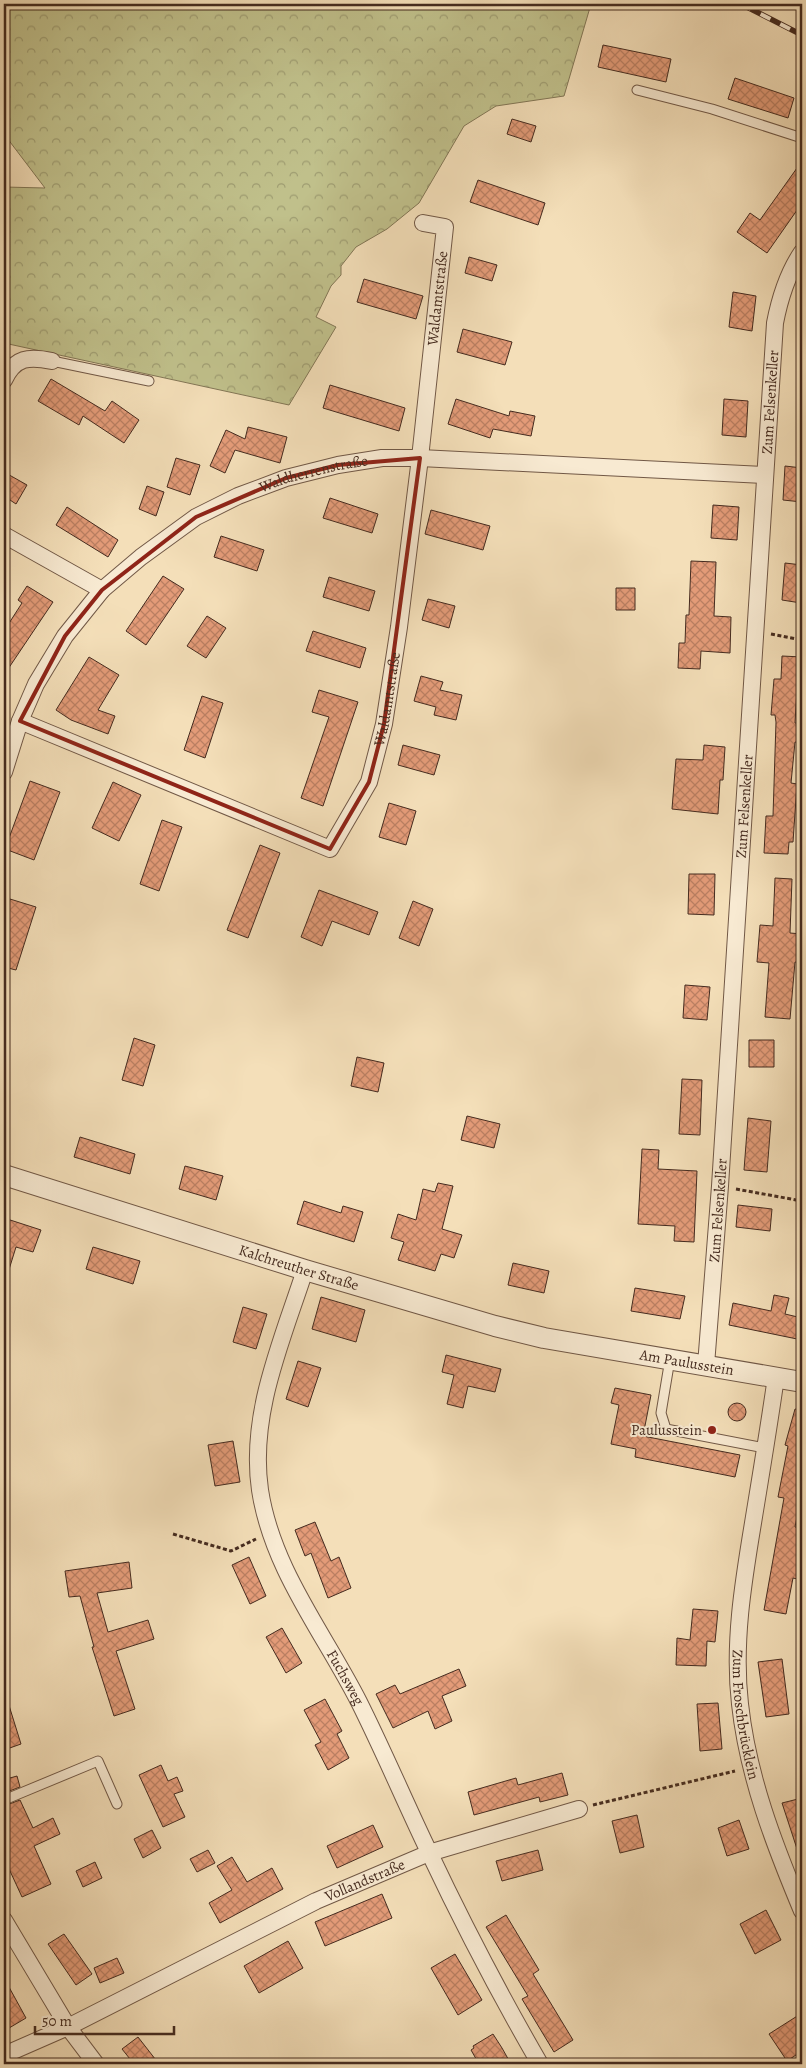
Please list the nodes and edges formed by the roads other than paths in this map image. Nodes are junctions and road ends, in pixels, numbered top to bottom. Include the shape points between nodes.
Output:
1 (637, 90) dead end
2 (802, 138) edge
3 (423, 223) dead end
4 (802, 252) edge
5 (52, 361) joint
6 (4, 380) edge
7 (149, 381) dead end
8 (420, 458) junction
9 (764, 475) junction
10 (4, 535) edge
11 (102, 590) junction
12 (20, 721) junction
13 (4, 772) edge
14 (4, 1175) edge
15 (305, 1270) junction
16 (598, 1347) joint
17 (670, 1359) junction
18 (706, 1365) junction
19 (776, 1377) junction
20 (802, 1382) edge
21 (765, 1448) junction
22 (4, 1800) edge
23 (117, 1804) dead end
24 (579, 1809) road end
25 (429, 1853) junction
26 (802, 1911) edge
27 (4, 1920) edge
28 (68, 2027) junction
29 (4, 2055) edge
30 (96, 2064) edge
31 (540, 2064) edge

1 - 2 lane via 712,109
3 - 8 street, Waldamtstraße via 444,227
4 - 9 street, Zum Felsenkeller via 786,281 775,323
5 - 6 street via 38,358 20,360
5 - 7 lane
8 - 9 street, Waldherrenstraße
8 - 11 street, Waldherrenstraße via 382,458 338,465 286,478 238,496 196,517
8 - 12 street, Waldamtstraße via 384,724 369,782 330,849
9 - 18 street, Zum Felsenkeller
10 - 11 street
11 - 12 street, Waldherrenstraße via 65,636 36,684
12 - 13 street, Waldherrenstraße
14 - 15 street, Kalchreuther Straße
15 - 16 street, Kalchreuther Straße via 495,1326
15 - 25 street, Fuchsweg via 267,1388 260,1423 260,1490 278,1554 358,1700
16 - 17 street, Am Paulusstein
17 - 18 street, Am Paulusstein
17 - 21 lane via 661,1413 666,1428
18 - 19 street, Am Paulusstein
19 - 20 street, Am Paulusstein
19 - 21 street
21 - 26 street, Zum Froschbrücklein via 741,1597 738,1639 740,1703 750,1767 779,1856
22 - 23 lane via 98,1761
24 - 25 street, Vollandstraße
25 - 28 street, Vollandstraße via 316,1901
25 - 31 street, Fuchsweg via 502,1998
27 - 28 street
28 - 29 street, Vollandstraße
28 - 30 street

